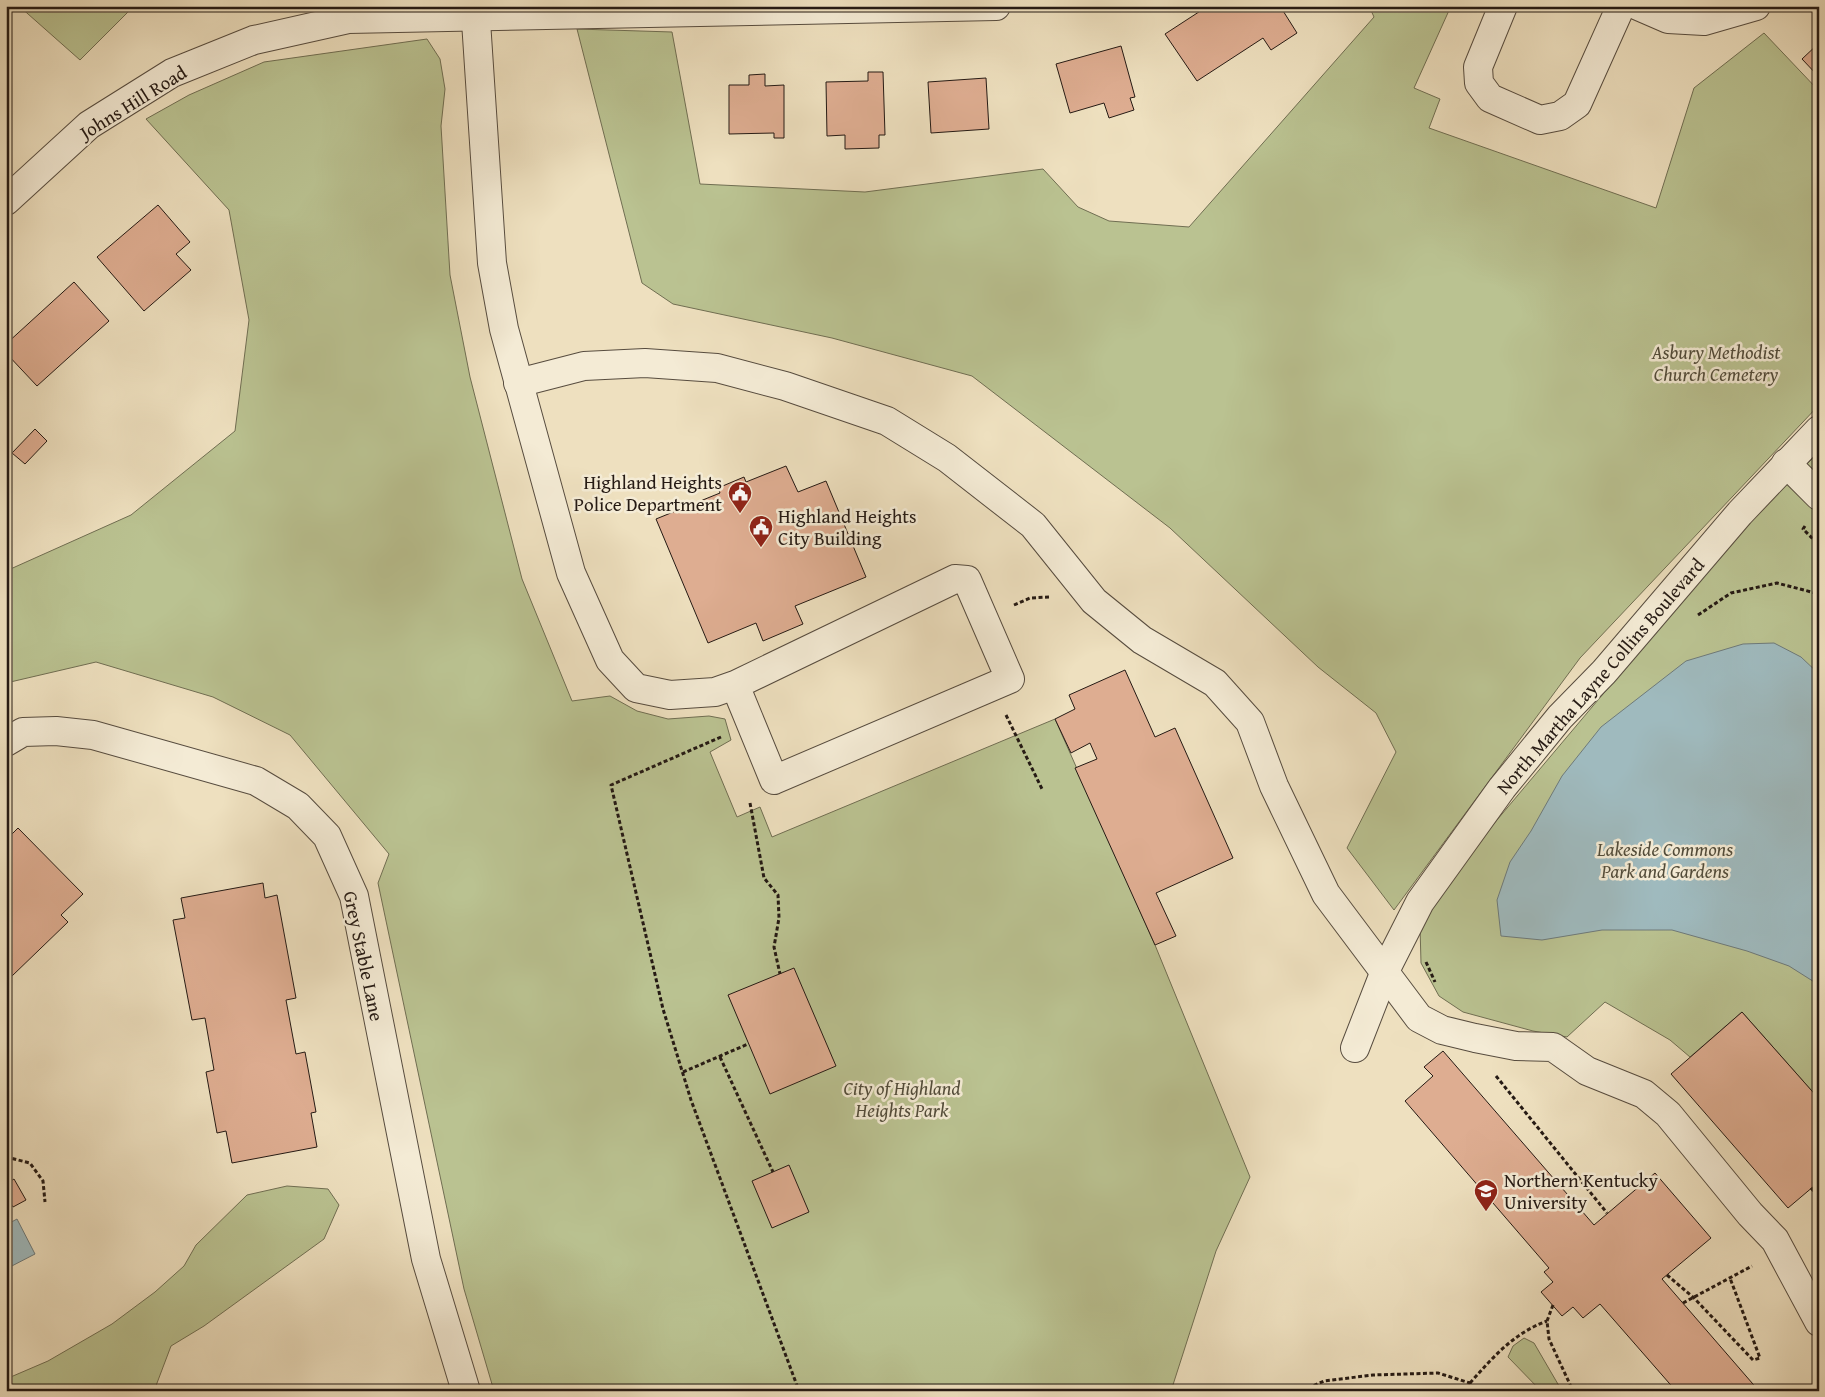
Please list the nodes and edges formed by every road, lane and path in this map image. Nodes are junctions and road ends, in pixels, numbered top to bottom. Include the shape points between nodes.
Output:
1 (996, 6) edge
2 (1504, 6) edge
3 (1621, 6) edge
4 (1638, 6) edge
5 (1754, 7) edge
6 (475, 11) edge
7 (16, 176) edge
8 (6, 201) edge
9 (518, 382) junction
10 (1819, 430) edge
11 (1786, 463) junction
12 (1819, 496) edge
13 (1819, 594) edge
14 (1090, 596) junction
15 (983, 618) junction
16 (1692, 619) dead end
17 (734, 685) junction
18 (992, 686) junction
19 (750, 720) junction
20 (6, 742) edge
21 (774, 780) junction
22 (1043, 791) dead end
23 (1425, 960) dead end
24 (1385, 971) junction
25 (780, 974) dead end
26 (1438, 988) dead end
27 (1475, 1038) junction
28 (748, 1044) dead end
29 (1355, 1048) dead end
30 (720, 1057) junction
31 (683, 1072) junction
32 (6, 1157) edge
33 (773, 1172) dead end
34 (1811, 1188) dead end
35 (1819, 1197) edge
36 (45, 1202) dead end
37 (1607, 1214) dead end
38 (1781, 1250) junction
39 (1667, 1275) dead end
40 (1730, 1278) junction
41 (1694, 1298) junction
42 (1683, 1303) dead end
43 (1553, 1305) dead end
44 (1547, 1321) junction
45 (1819, 1322) edge
46 (1470, 1383) junction
47 (466, 1391) edge
48 (799, 1391) edge
49 (1302, 1391) edge
50 (1469, 1391) edge
51 (1573, 1391) edge

1 - 6 street, Johns Hill Road
2 - 3 street via 1478,67 1479,83 1490,98 1540,120 1560,116 1577,104
4 - 5 street via 1668,19 1704,21
6 - 7 street, Johns Hill Road via 348,19 254,40 172,73
6 - 9 street via 492,262
7 - 8 street, Johns Hill Road
9 - 14 street via 584,366 645,363 717,368 785,386 887,421 947,458 1033,525
9 - 17 street via 571,573 610,660 636,688 670,695 715,692
10 - 11 street, North Martha Layne Collins Boulevard
11 - 12 street
11 - 24 street, North Martha Layne Collins Boulevard via 1604,672 1560,717 1502,788 1420,902
13 - 16 path via 1777,583 1731,593
14 - 15 path via 1030,598
14 - 24 street via 1142,640 1215,683 1250,722 1274,786 1326,894
15 - 17 street via 967,580 955,579
15 - 18 street via 1010,679
17 - 19 street
18 - 21 street
18 - 22 path
19 - 21 street
19 - 31 path via 706,745 611,785 663,1009
20 - 47 street, Grey Stable Lane via 23,732 93,735 256,781 298,806 327,836 354,896 426,1259
21 - 25 path via 749,804 764,878 778,895 779,918 774,947
23 - 26 path
24 - 27 street via 1419,1018 1442,1030
24 - 29 street, North Martha Layne Collins Boulevard
27 - 37 path via 1491,1070
27 - 38 street via 1516,1046 1553,1047 1587,1071 1644,1094 1668,1114
28 - 30 path
30 - 31 path
30 - 33 path
31 - 48 path
32 - 36 path via 30,1163 43,1181
34 - 35 path
38 - 40 path
38 - 45 street
39 - 41 path
40 - 41 path
40 - 41 path via 1760,1358 1753,1360
41 - 42 path
43 - 44 path
44 - 46 path via 1527,1328 1503,1346
44 - 51 path via 1549,1339
46 - 49 path via 1438,1373 1373,1375 1324,1380
46 - 50 path

